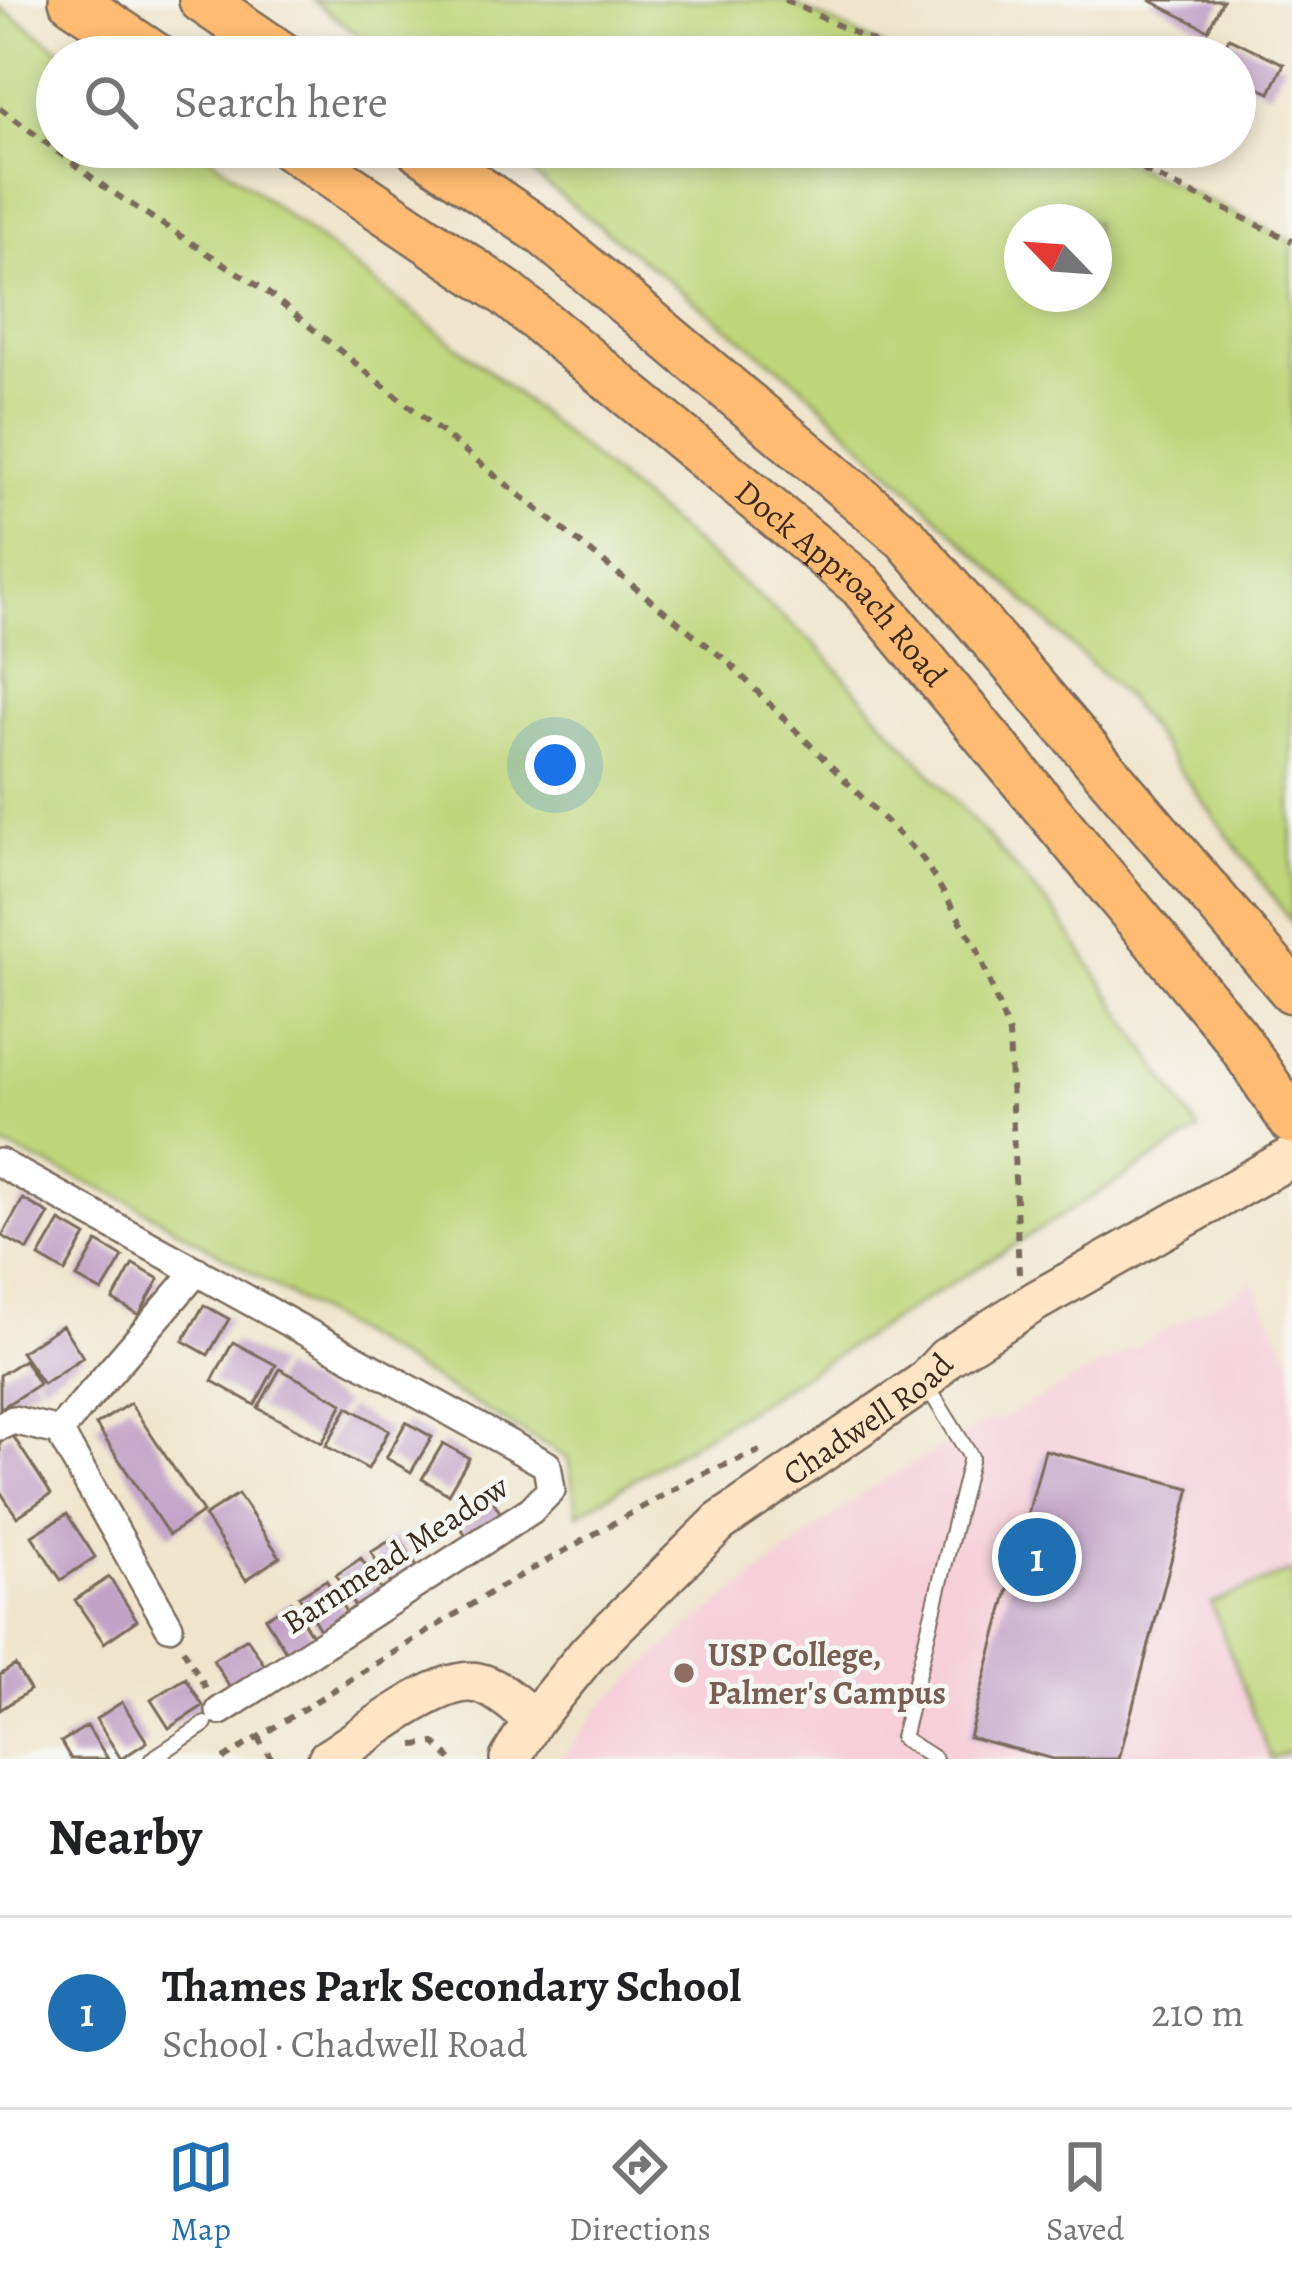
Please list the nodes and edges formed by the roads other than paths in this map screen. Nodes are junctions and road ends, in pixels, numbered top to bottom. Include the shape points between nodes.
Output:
1 (72, 0) edge
2 (202, 0) edge
3 (126, 36) edge
4 (254, 36) edge
5 (321, 168) edge
6 (448, 168) edge
7 (1292, 990) edge
8 (1292, 1121) edge
9 (1292, 1157) edge
10 (0, 1163) edge
11 (196, 1271) junction
12 (924, 1382) junction
13 (0, 1426) edge
14 (59, 1431) junction
15 (169, 1626) dead end
16 (213, 1717) joint
17 (534, 1719) junction
18 (152, 1759) edge
19 (328, 1759) edge
20 (510, 1759) edge
21 (935, 1759) edge

1 - 3 highway
2 - 4 highway
5 - 8 highway, Dock Approach Road via 506,293 861,585 1234,1036
6 - 7 highway, Dock Approach Road via 545,234 906,538
9 - 12 main road, Chadwell Road via 994,1327
10 - 11 street, Barnmead Meadow
11 - 14 street
11 - 16 street, Barnmead Meadow via 547,1465 550,1490
12 - 17 main road, Chadwell Road via 720,1522 633,1605
12 - 21 lane via 971,1457 902,1738
13 - 14 street via 13,1420
14 - 15 street
16 - 18 lane
17 - 19 main road via 494,1690 463,1682
17 - 20 main road, Chadwell Road

